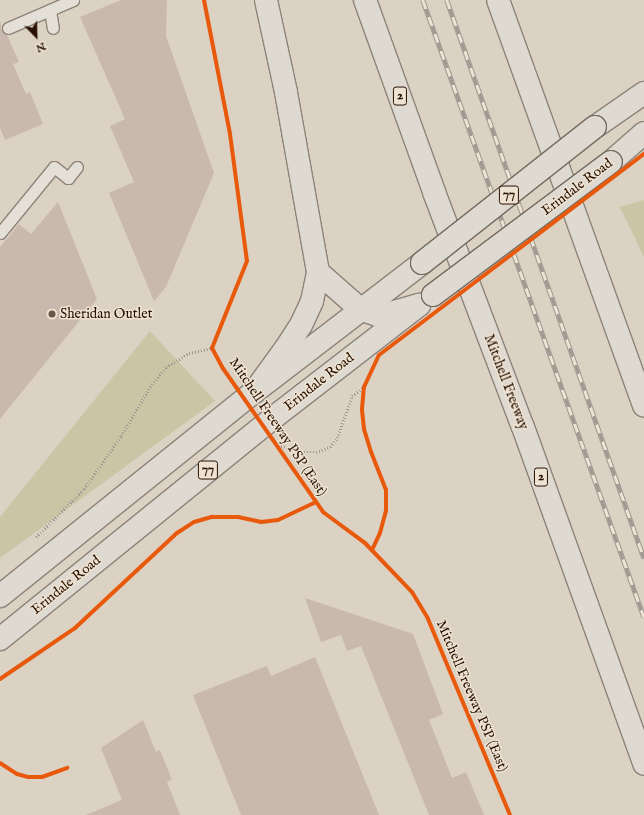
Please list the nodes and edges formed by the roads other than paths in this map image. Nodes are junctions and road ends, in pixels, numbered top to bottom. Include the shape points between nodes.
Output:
1 (73, 0) edge
2 (266, 0) edge
3 (365, 0) edge
4 (498, 0) edge
5 (50, 10) junction
6 (8, 28) dead end
7 (53, 28) dead end
8 (644, 93) edge
9 (644, 133) edge
10 (78, 167) dead end
11 (0, 233) edge
12 (318, 272) junction
13 (426, 300) junction
14 (360, 310) junction
15 (254, 392) junction
16 (644, 405) edge
17 (0, 596) edge
18 (0, 639) edge
19 (644, 764) edge

1 - 5 lane
2 - 12 main road via 286,92
3 - 19 main road, Mitchell Freeway / 2
4 - 16 main road
5 - 6 lane
5 - 7 lane
8 - 14 main road, 77, bridge via 595,127
9 - 13 main road, Erindale Road / 77, bridge via 611,162
10 - 11 lane via 68,178 54,166
12 - 14 main road
12 - 15 main road via 312,301 301,325
13 - 14 main road via 394,312 377,315
13 - 18 main road, Erindale Road / 77 via 273,418
14 - 15 main road, 77
15 - 17 main road, 77

